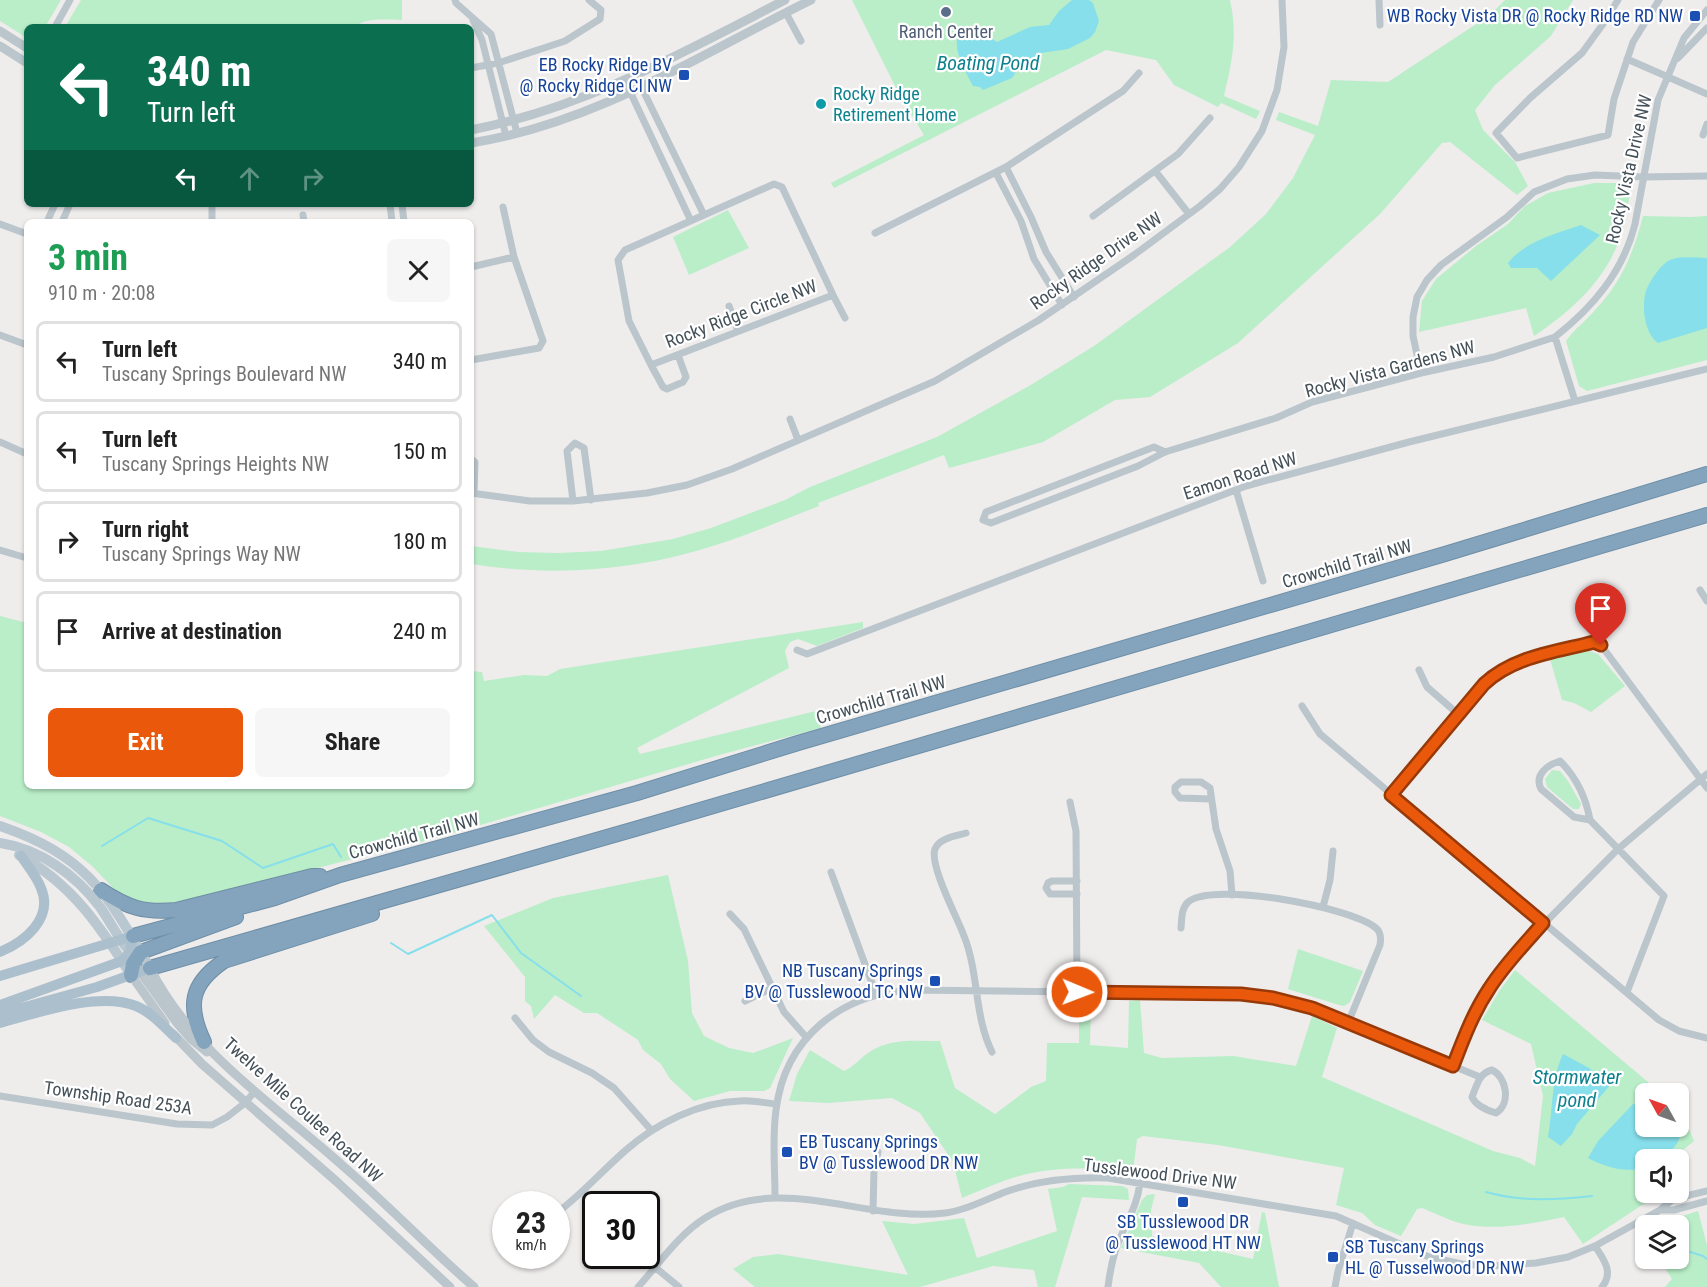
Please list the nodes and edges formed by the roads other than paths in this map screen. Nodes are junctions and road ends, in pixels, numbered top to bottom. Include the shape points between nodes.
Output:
1 (70, 0) edge
2 (455, 0) edge
3 (589, 0) edge
4 (785, 0) edge
5 (811, 0) edge
6 (1282, 0) edge
7 (1379, 0) edge
8 (1618, 0) edge
9 (1659, 0) edge
10 (774, 2) edge
11 (1707, 10) edge
12 (785, 13) junction
13 (472, 17) junction
14 (57, 24) edge
15 (1380, 25) dead end
16 (1707, 28) edge
17 (0, 31) edge
18 (801, 41) dead end
19 (0, 46) edge
20 (24, 46) edge
21 (1627, 59) junction
22 (1676, 60) junction
23 (24, 61) edge
24 (498, 63) junction
25 (489, 65) junction
26 (474, 68) edge
27 (1139, 73) dead end
28 (636, 76) junction
29 (1666, 78) junction
30 (625, 81) junction
31 (642, 87) junction
32 (630, 93) junction
33 (1707, 94) edge
34 (1210, 118) dead end
35 (514, 121) junction
36 (502, 124) junction
37 (1707, 124) edge
38 (474, 129) edge
39 (517, 132) junction
40 (1703, 135) dead end
41 (506, 136) junction
42 (474, 142) edge
43 (1001, 170) junction
44 (1156, 172) junction
45 (1707, 176) edge
46 (1643, 177) junction
47 (503, 207) dead end
48 (1189, 214) junction
49 (704, 215) junction
50 (1093, 216) dead end
51 (1031, 217) junction
52 (691, 221) junction
53 (1021, 221) junction
54 (0, 224) edge
55 (24, 233) edge
56 (874, 233) dead end
57 (1046, 252) junction
58 (514, 257) junction
59 (1034, 259) junction
60 (474, 266) edge
61 (833, 296) junction
62 (1074, 297) junction
63 (1062, 305) junction
64 (729, 306) dead end
65 (844, 318) dead end
66 (738, 331) junction
67 (0, 335) edge
68 (1555, 337) junction
69 (24, 344) edge
70 (678, 355) junction
71 (474, 359) edge
72 (651, 365) junction
73 (1707, 369) edge
74 (1421, 373) junction
75 (1575, 401) junction
76 (790, 419) dead end
77 (798, 440) junction
78 (0, 442) edge
79 (1165, 452) junction
80 (24, 453) edge
81 (1707, 468) edge
82 (1707, 474) edge
83 (1690, 480) junction
84 (1236, 490) junction
85 (474, 493) edge
86 (591, 500) junction
87 (573, 501) junction
88 (1707, 515) edge
89 (0, 550) edge
90 (24, 557) edge
91 (1263, 581) dead end
92 (1700, 590) dead end
93 (1707, 601) edge
94 (797, 650) dead end
95 (1419, 670) dead end
96 (1302, 706) dead end
97 (1458, 714) junction
98 (1704, 776) edge
99 (1707, 788) edge
100 (1391, 795) junction
101 (1211, 799) junction
102 (1070, 802) dead end
103 (1590, 820) junction
104 (0, 826) edge
105 (966, 833) dead end
106 (0, 844) edge
107 (1618, 849) junction
108 (1333, 851) dead end
109 (21, 856) junction
110 (501, 868) junction
111 (831, 872) dead end
112 (340, 875) junction
113 (1077, 881) junction
114 (101, 890) junction
115 (1077, 894) junction
116 (1232, 895) junction
117 (275, 898) junction
118 (1323, 907) junction
119 (730, 914) dead end
120 (1543, 923) junction
121 (1181, 928) dead end
122 (122, 940) junction
123 (0, 952) edge
124 (134, 962) junction
125 (0, 976) edge
126 (772, 988) junction
127 (976, 991) junction
128 (1077, 992) junction
129 (1627, 992) junction
130 (876, 994) junction
131 (745, 1001) dead end
132 (0, 1005) edge
133 (0, 1014) edge
134 (515, 1017) dead end
135 (0, 1023) edge
136 (1348, 1023) junction
137 (176, 1038) junction
138 (807, 1038) junction
139 (1707, 1038) edge
140 (204, 1042) junction
141 (992, 1052) dead end
142 (217, 1058) junction
143 (1453, 1066) junction
144 (1480, 1077) junction
145 (255, 1091) junction
146 (0, 1096) edge
147 (245, 1103) junction
148 (777, 1104) junction
149 (652, 1131) junction
150 (878, 1152) dead end
151 (1140, 1183) junction
152 (1707, 1191) edge
153 (775, 1197) junction
154 (1707, 1201) edge
155 (570, 1202) edge
156 (873, 1210) junction
157 (1660, 1210) junction
158 (1353, 1223) junction
159 (1595, 1246) junction
160 (660, 1263) edge
161 (655, 1269) edge
162 (657, 1269) edge
163 (450, 1287) edge
164 (474, 1287) edge
165 (638, 1287) edge
166 (679, 1287) edge
167 (1108, 1287) edge
168 (1335, 1287) edge
169 (1602, 1287) edge

1 - 14 street
2 - 13 street
3 - 24 street via 602,10 600,19 565,41
4 - 10 street
4 - 12 street
5 - 12 street
6 - 48 street, Rocky Ridge Drive NW via 1283,62 1268,118 1234,173
7 - 15 street
8 - 21 street via 1582,53 1496,133 1517,158 1608,135
9 - 21 street
10 - 12 street
10 - 28 street
11 - 22 street, Rocky Vista Drive NW via 1684,38
12 - 18 street
12 - 31 street
13 - 24 street via 491,34
13 - 25 street
16 - 22 street, Rocky Vista Drive NW
17 - 20 street
19 - 23 street
21 - 29 street
22 - 29 street, Rocky Vista Drive NW
24 - 25 street
24 - 35 street
25 - 26 street
25 - 36 street
27 - 43 street via 1123,91
28 - 30 street
28 - 31 street
29 - 33 street
29 - 46 street, Rocky Vista Drive NW
30 - 32 street
30 - 35 street
31 - 32 street
31 - 49 street
32 - 39 street via 576,115
32 - 52 street
34 - 44 street
35 - 36 street
35 - 39 street
36 - 38 street
36 - 41 street
37 - 40 street
39 - 41 street
41 - 42 street
43 - 51 street
43 - 53 street
43 - 56 street
44 - 48 street
44 - 50 street
45 - 46 street
46 - 68 street, Rocky Vista Drive NW via 1631,240 1621,263 1591,306
46 - 74 street via 1595,175 1545,187 1441,265 1427,280 1413,317
47 - 58 street
48 - 62 street, Rocky Ridge Drive NW
49 - 52 street, Rocky Ridge Circle NW
49 - 61 street, Rocky Ridge Circle NW via 774,184 782,187
51 - 53 street
51 - 57 street
52 - 72 street, Rocky Ridge Circle NW via 625,250 618,260 629,321
53 - 59 street
54 - 55 street
57 - 59 street
57 - 62 street
58 - 60 street
58 - 71 street via 543,341 539,348
59 - 63 street
61 - 65 street
61 - 66 street, Rocky Ridge Circle NW
62 - 63 street, Rocky Ridge Drive NW
63 - 77 street, Rocky Ridge Drive NW via 935,381
64 - 66 street
66 - 70 street, Rocky Ridge Circle NW
67 - 69 street
68 - 74 street, Rocky Vista Gardens NW via 1494,357
68 - 75 street
70 - 72 street, Rocky Ridge Circle NW
70 - 72 street via 686,377 667,389
73 - 75 street, Eamon Road NW
74 - 79 street, Rocky Vista Gardens NW via 1312,402 1276,418
75 - 84 street, Eamon Road NW
76 - 77 street
77 - 86 street, Rocky Ridge Drive NW via 687,485
78 - 80 street
79 - 79 street, Rocky Vista Gardens NW via 1154,447 986,512 983,520 991,523
81 - 83 highway
82 - 83 highway, Crowchild Trail NW
83 - 112 highway, Crowchild Trail NW via 637,793
84 - 91 street
84 - 94 street, Eamon Road NW via 807,654
85 - 87 street, Rocky Ridge Drive NW via 530,501
86 - 87 street, Rocky Ridge Drive NW
86 - 87 street via 584,448 575,443 567,451
88 - 110 highway
89 - 90 street
92 - 93 street
95 - 97 street via 1426,687
96 - 100 street via 1320,734
97 - 98 street via 1484,684 1510,664 1594,642 1601,645
97 - 100 street
98 - 99 street
98 - 107 street
100 - 120 street
101 - 101 street via 1210,788 1201,782 1181,782 1175,787 1180,798
101 - 116 street via 1230,871
102 - 113 street via 1076,821
103 - 103 street via 1574,817 1541,789 1539,775 1550,764 1560,761 1567,768 1580,788
103 - 107 street
104 - 114 main road, Twelve Mile Coulee Road NW via 71,860
105 - 127 street via 940,842 933,857 969,949
106 - 109 main road, Twelve Mile Coulee Road NW
106 - 122 main road via 16,846 71,876
107 - 120 street
107 - 129 street via 1664,896
108 - 118 street
109 - 122 main road, Twelve Mile Coulee Road NW via 58,880
109 - 123 main road via 42,889 43,908 33,932
110 - 124 highway
110 - 140 highway via 487,877 224,961 202,981 194,1000 195,1019
111 - 130 street
112 - 114 highway via 312,876 157,912 128,906
112 - 117 highway, Crowchild Trail NW
113 - 115 street
113 - 115 street via 1052,881 1046,888 1050,894
114 - 122 main road, Twelve Mile Coulee Road NW
115 - 128 street
116 - 118 street via 1287,899
116 - 121 street via 1189,901 1182,913
117 - 122 highway, Crowchild Trail NW
117 - 124 highway
118 - 136 street via 1374,927 1381,936
119 - 126 street via 744,929
120 - 129 street
120 - 143 street via 1487,991
122 - 124 main road, Twelve Mile Coulee Road NW
122 - 124 main road, Twelve Mile Coulee Road NW
122 - 125 main road, Crowchild Trail NW
124 - 132 main road
124 - 133 main road via 97,987
124 - 137 street, Twelve Mile Coulee Road NW
124 - 140 street, Twelve Mile Coulee Road NW
124 - 142 street via 177,1023
126 - 131 street
126 - 138 street via 784,1012
127 - 128 street
127 - 130 street
127 - 141 street via 984,1037
128 - 136 street via 1258,996 1295,1002
129 - 139 street via 1666,1024
130 - 138 street via 826,1019
134 - 149 street via 549,1052 592,1072 614,1088
135 - 137 main road via 80,1004 113,1001 138,1007
136 - 143 street
137 - 147 street, Twelve Mile Coulee Road NW
138 - 148 street via 789,1065
140 - 142 street, Twelve Mile Coulee Road NW
142 - 145 street, Twelve Mile Coulee Road NW
143 - 144 street
144 - 144 street via 1472,1097 1474,1102 1493,1112 1500,1111 1505,1095 1498,1074 1492,1070
145 - 147 street, Township Road 253A
145 - 164 street, Twelve Mile Coulee Road NW via 344,1166
146 - 147 street, Township Road 253A via 177,1124 212,1125
147 - 163 street, Twelve Mile Coulee Road NW
148 - 149 street via 714,1104
148 - 153 street
149 - 155 street
150 - 156 street
151 - 156 street, Tusslewood Drive NW via 1074,1178 1021,1187 948,1212 918,1215
151 - 158 street, Tusslewood Drive NW via 1315,1212
151 - 167 street via 1135,1209 1114,1254
152 - 157 street, Tusslewood Drive NW via 1673,1200
153 - 156 street, Tusslewood Drive NW
153 - 160 street, Tusslewood Drive NW via 745,1200 703,1219
154 - 157 street, Tusslewood Drive NW
157 - 159 street, Tusslewood Drive NW
158 - 159 street, Tusslewood Drive NW via 1429,1257 1462,1264 1536,1263 1568,1257
158 - 168 street
159 - 169 street via 1608,1271
161 - 165 street, Tusslewood Drive NW
162 - 166 street

